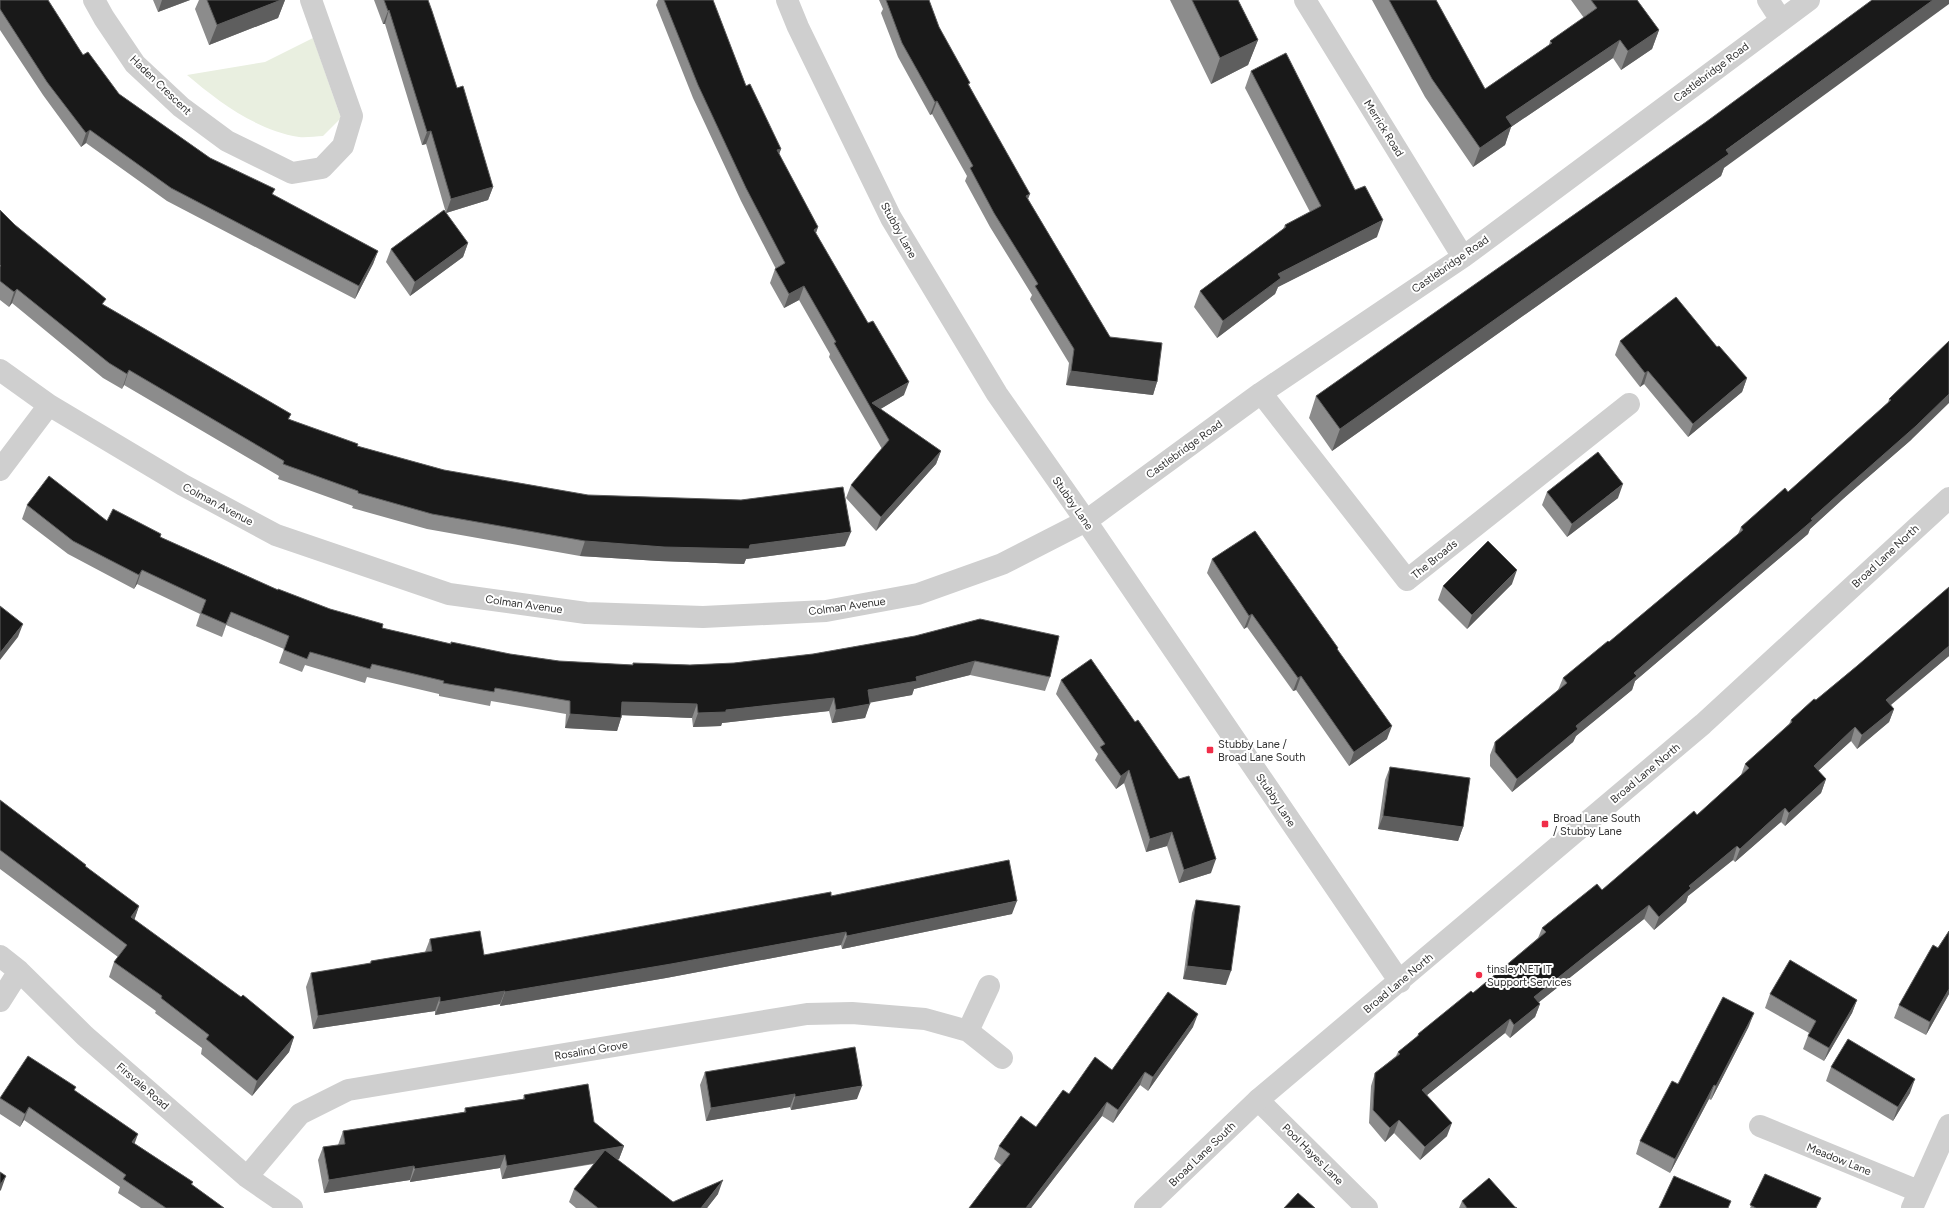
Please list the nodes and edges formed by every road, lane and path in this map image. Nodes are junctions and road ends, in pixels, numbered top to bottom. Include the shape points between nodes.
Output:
1 (94, 0) edge
2 (311, 0) edge
3 (787, 0) edge
4 (1305, 0) edge
5 (1768, 0) edge
6 (1809, 0) edge
7 (1781, 20) junction
8 (1463, 257) junction
9 (0, 370) edge
10 (1261, 393) junction
11 (1629, 404) dead end
12 (49, 405) junction
13 (0, 470) edge
14 (1949, 498) edge
15 (1086, 521) junction
16 (0, 956) edge
17 (19, 971) junction
18 (1400, 982) junction
19 (990, 986) dead end
20 (0, 1001) edge
21 (968, 1031) junction
22 (1002, 1058) dead end
23 (1258, 1100) junction
24 (1949, 1124) edge
25 (1760, 1126) dead end
26 (248, 1176) junction
27 (1915, 1200) edge
28 (292, 1208) edge
29 (1145, 1208) edge
30 (1367, 1208) edge

1 - 2 street, Haden Crescent via 135,64 181,107 227,141 292,173 322,168 343,146 352,116
3 - 15 street, Stubby Lane via 891,218 997,394
4 - 8 street, Merrick Road
5 - 7 street
6 - 7 street, Castlebridge Road
7 - 8 street, Castlebridge Road
8 - 10 street, Castlebridge Road
9 - 12 street, Colman Avenue
10 - 11 street, The Broads via 1407,580
10 - 15 street, Castlebridge Road
12 - 13 street
12 - 15 street, Colman Avenue via 182,485 276,535 448,594 586,613 703,617 826,611 918,594 1002,564
14 - 18 street, Broad Lane North via 1703,724
15 - 18 street, Stubby Lane
16 - 17 street, Firsvale Road
17 - 20 street
17 - 26 street, Firsvale Road via 85,1036
18 - 23 street, Broad Lane North
19 - 21 street
21 - 22 street, Rosalind Grove
21 - 26 street, Rosalind Grove via 925,1019 852,1013 807,1014 348,1090 300,1114
23 - 29 street, Broad Lane South
23 - 30 street, Pool Hayes Lane
24 - 27 street, Meadow Lane
25 - 27 street, Meadow Lane
26 - 28 street, Firsvale Road

